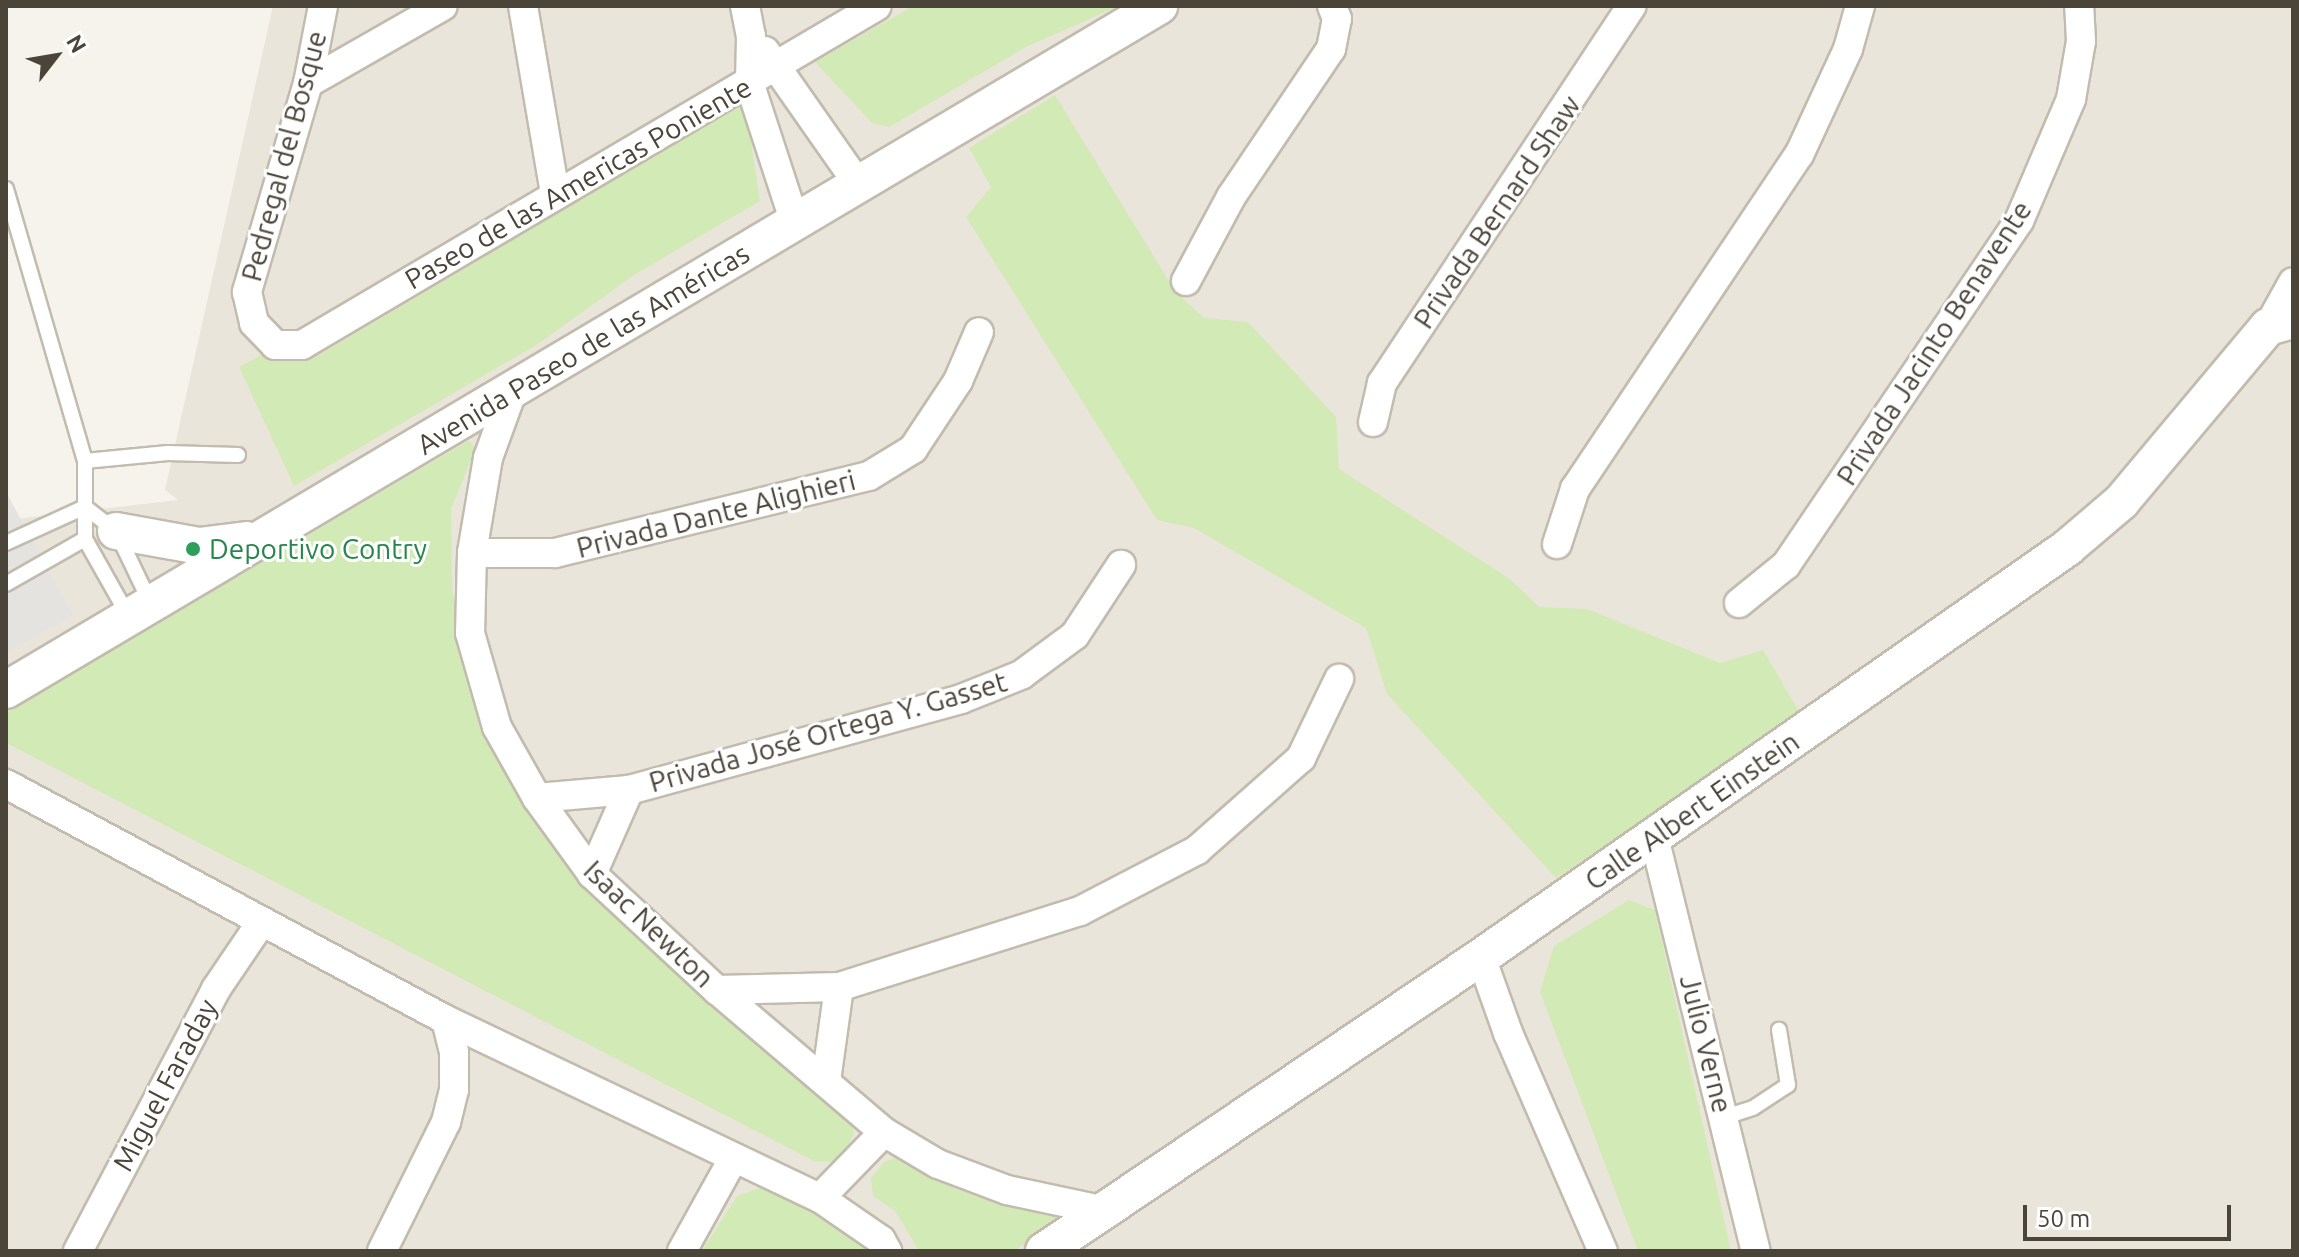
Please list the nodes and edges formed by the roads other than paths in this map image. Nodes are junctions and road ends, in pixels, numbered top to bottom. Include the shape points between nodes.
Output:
1 (323, 6) edge
2 (443, 6) edge
3 (523, 6) edge
4 (745, 6) edge
5 (877, 6) edge
6 (1159, 6) edge
7 (1332, 6) edge
8 (1632, 6) edge
9 (1860, 6) edge
10 (2079, 6) edge
11 (751, 36) junction
12 (778, 65) junction
13 (308, 83) junction
14 (750, 85) junction
15 (859, 185) junction
16 (6, 189) edge
17 (555, 193) junction
18 (795, 223) junction
19 (1186, 281) dead end
20 (2293, 282) edge
21 (2281, 324) edge
22 (979, 332) dead end
23 (275, 345) joint
24 (512, 392) junction
25 (1373, 422) dead end
26 (238, 455) dead end
27 (85, 461) junction
28 (85, 507) junction
29 (100, 535) junction
30 (260, 537) junction
31 (6, 543) edge
32 (1557, 544) dead end
33 (472, 553) junction
34 (1121, 565) dead end
35 (6, 584) edge
36 (1739, 603) dead end
37 (140, 611) junction
38 (1339, 679) dead end
39 (6, 690) edge
40 (6, 784) edge
41 (629, 790) junction
42 (537, 798) junction
43 (1654, 837) junction
44 (592, 874) junction
45 (260, 924) junction
46 (1481, 957) junction
47 (839, 987) junction
48 (717, 990) junction
49 (446, 1020) junction
50 (1779, 1030) dead end
51 (826, 1081) junction
52 (1725, 1117) junction
53 (884, 1132) junction
54 (734, 1157) junction
55 (820, 1198) junction
56 (1101, 1210) junction
57 (78, 1251) edge
58 (382, 1251) edge
59 (682, 1251) edge
60 (887, 1251) edge
61 (1044, 1251) edge
62 (1603, 1251) edge
63 (1756, 1251) edge

1 - 13 street, Pedregal del Bosque
2 - 13 street
3 - 17 street
4 - 11 street
5 - 12 street, Paseo de las Americas Poniente
6 - 15 street, Avenida Paseo de las Américas
7 - 19 street via 1337,19 1331,49 1231,197
8 - 25 street, Privada Bernard Shaw via 1382,383
9 - 32 street via 1848,49 1799,155 1575,489
10 - 36 street, Privada Jacinto Benavente via 2081,41 2071,99 2019,221 1786,565
11 - 12 street
11 - 14 street
12 - 14 street, Paseo de las Americas Poniente
12 - 15 street
13 - 23 street, Pedregal del Bosque via 247,292 254,323
14 - 17 street, Paseo de las Americas Poniente
14 - 18 street
15 - 18 street, Avenida Paseo de las Américas
16 - 27 lane
17 - 23 street, Paseo de las Americas Poniente via 302,345
18 - 24 street, Avenida Paseo de las Américas
20 - 21 street
21 - 43 street, Calle Albert Einstein via 2121,502 2067,548
22 - 33 street, Privada Dante Alighieri via 958,381 913,449 869,476 555,553
24 - 30 street, Avenida Paseo de las Américas
24 - 33 street, Isaac Newton via 488,458
26 - 27 lane via 168,453
27 - 28 lane
28 - 29 lane
28 - 29 lane
28 - 31 lane
29 - 30 street via 199,546
29 - 35 lane
29 - 37 lane
29 - 37 lane
30 - 37 street, Avenida Paseo de las Américas
33 - 42 street, Isaac Newton via 470,633 497,727
34 - 41 street, Privada José Ortega Y. Gasset via 1075,635 1021,675 961,699
37 - 39 street, Avenida Paseo de las Américas
38 - 47 street via 1301,758 1197,850 1080,911
40 - 45 street
41 - 42 street, Privada José Ortega Y. Gasset
41 - 44 street, Privada José Ortega Y. Gasset
42 - 44 street, Isaac Newton
43 - 46 street, Calle Albert Einstein
43 - 52 street, Julio Verne
44 - 48 street, Isaac Newton
45 - 49 street
45 - 57 street, Miguel Faraday via 216,989
46 - 56 street, Calle Albert Einstein
46 - 62 street via 1508,1033
47 - 48 street
47 - 51 street
48 - 51 street, Isaac Newton
49 - 54 street
49 - 58 street via 454,1052 454,1090 446,1122
50 - 52 lane via 1788,1085 1753,1108
51 - 53 street, Isaac Newton
52 - 63 street, Julio Verne
53 - 55 street
53 - 56 street, Isaac Newton via 938,1164 1007,1190
54 - 55 street
54 - 59 street
55 - 60 street via 881,1240
56 - 61 street, Calle Albert Einstein

